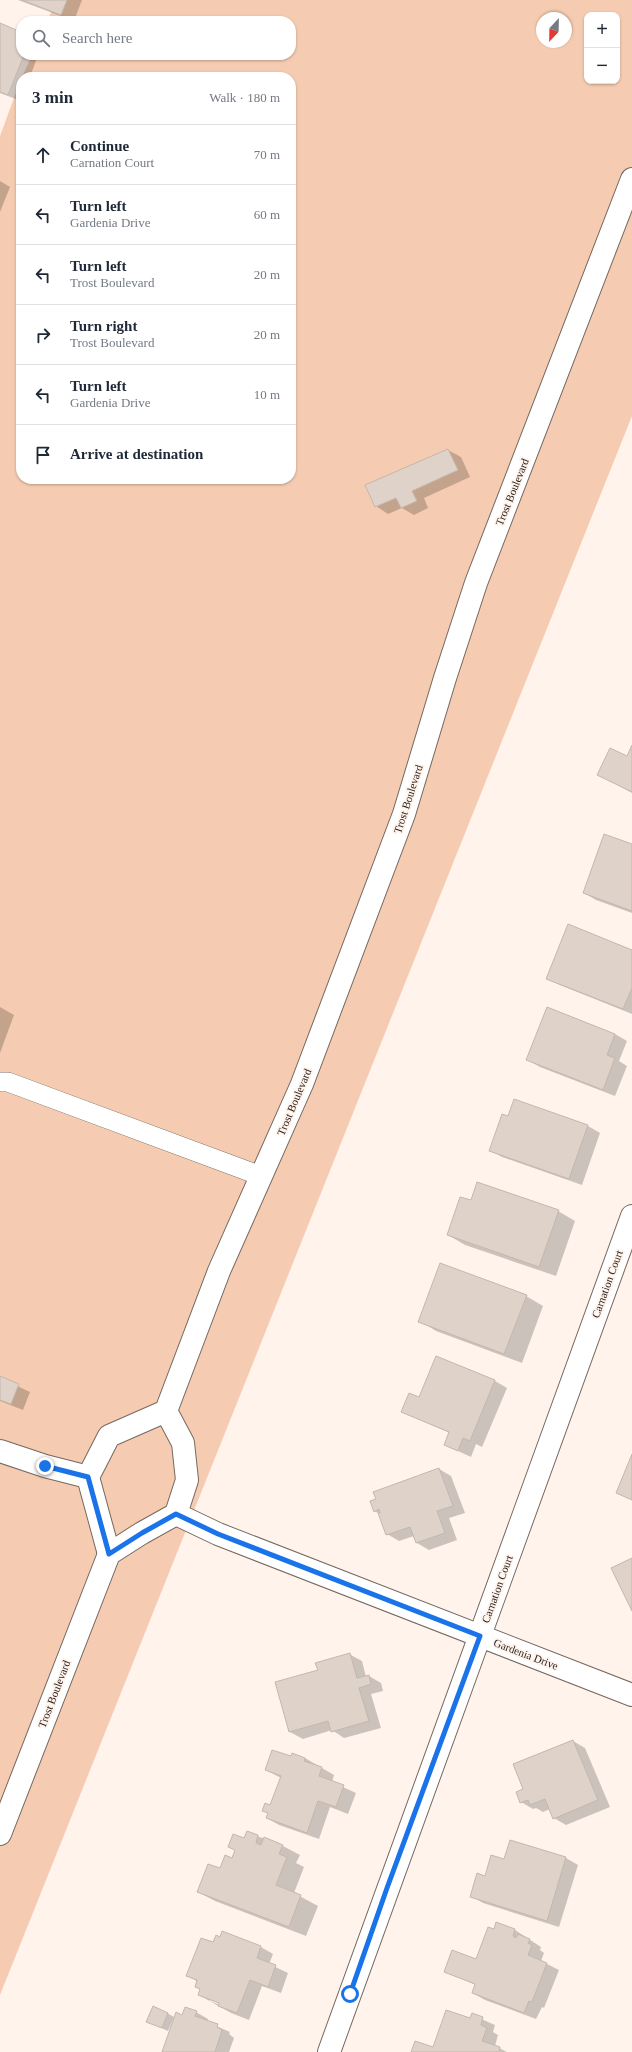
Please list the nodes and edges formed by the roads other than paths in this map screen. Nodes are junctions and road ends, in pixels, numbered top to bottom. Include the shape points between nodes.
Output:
1 (632, 180) edge
2 (0, 1082) edge
3 (261, 1176) junction
4 (632, 1216) edge
5 (166, 1411) junction
6 (0, 1451) edge
7 (88, 1477) junction
8 (176, 1514) junction
9 (109, 1554) junction
10 (480, 1636) junction
11 (632, 1695) edge
12 (0, 1834) edge
13 (329, 2052) edge

1 - 3 street, Trost Boulevard via 476,583 401,821 302,1084
2 - 3 lane via 8,1082
3 - 5 street, Trost Boulevard via 219,1271
4 - 10 street, Carnation Court
5 - 7 street via 109,1436
5 - 8 street via 183,1443 187,1480
6 - 7 street
7 - 9 street
8 - 9 street
8 - 10 street, Gardenia Drive via 218,1534
9 - 12 street, Trost Boulevard
10 - 11 street, Gardenia Drive
10 - 13 street, Carnation Court

